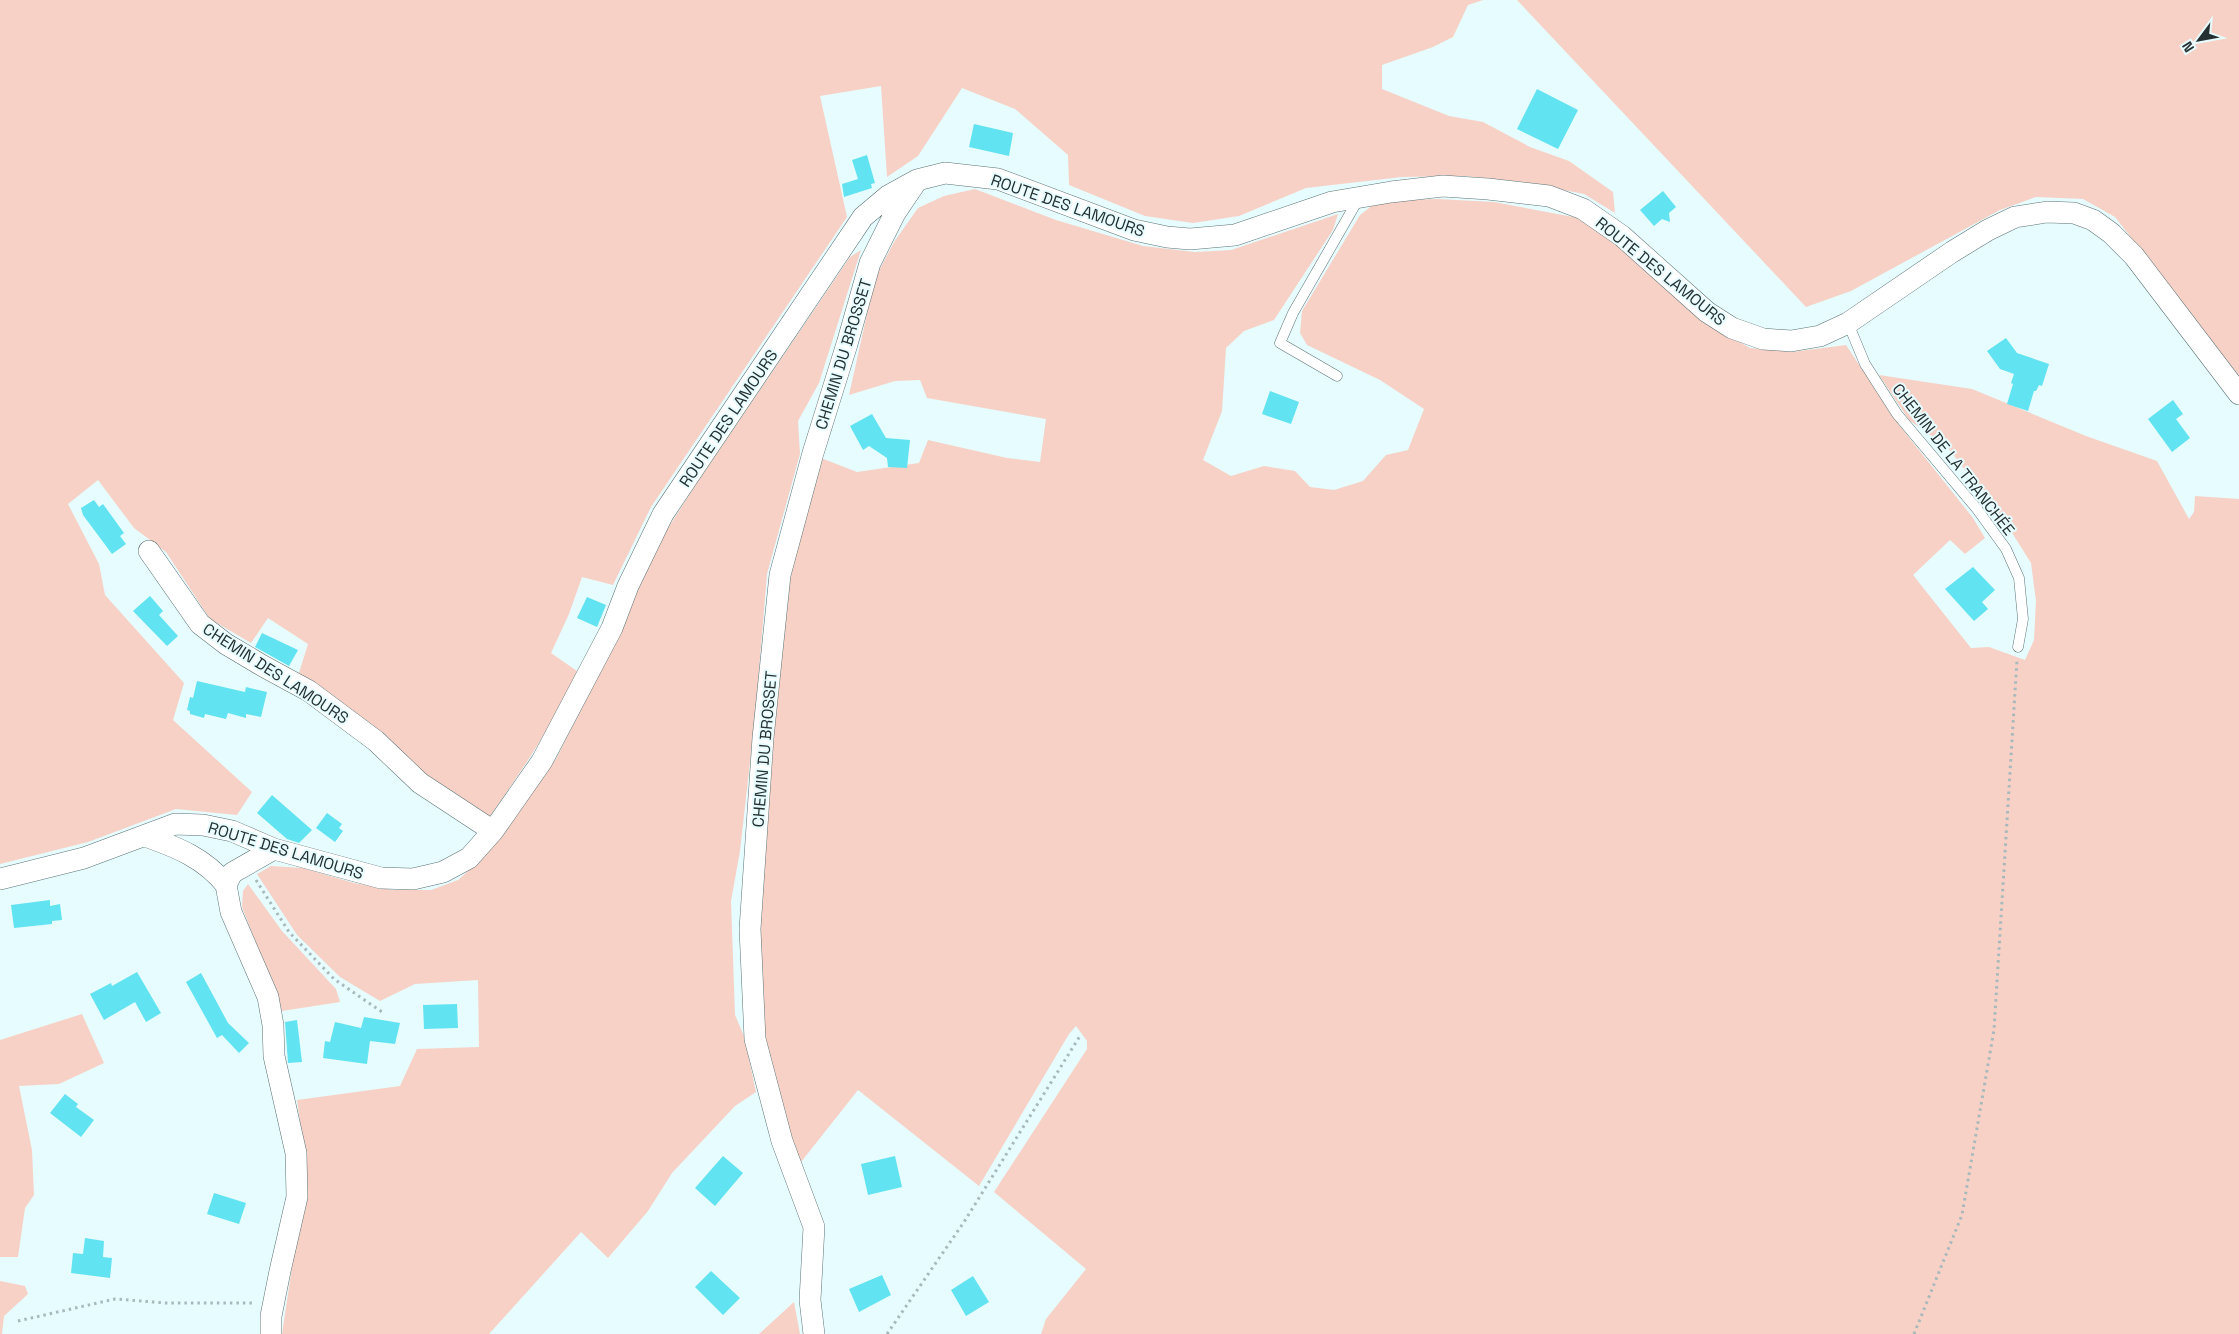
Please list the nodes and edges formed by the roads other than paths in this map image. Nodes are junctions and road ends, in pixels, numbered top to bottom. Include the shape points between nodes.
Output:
1 (917, 180) junction
2 (1360, 197) junction
3 (1848, 323) junction
4 (1337, 376) dead end
5 (2239, 394) edge
6 (149, 551) dead end
7 (2018, 647) road end
8 (492, 831) junction
9 (145, 836) junction
10 (274, 849) junction
11 (0, 879) edge
12 (226, 885) junction
13 (271, 1334) edge
14 (814, 1334) edge

1 - 2 street, ROUTE DES LAMOURS via 945,173 998,179 1134,230 1190,239 1235,235 1332,202
1 - 8 street, ROUTE DES LAMOURS via 888,196 863,217 663,514 628,586 612,628 542,761
1 - 14 street, CHEMIN DU BROSSET via 895,213 870,263 813,452 780,575 763,738 750,928 755,1039 782,1141 814,1226 810,1300
2 - 3 street, ROUTE DES LAMOURS via 1443,186 1549,196 1583,209 1622,236 1707,312 1732,328 1763,339 1791,341 1820,336
2 - 4 lane via 1293,313 1280,343
3 - 5 street, ROUTE DES LAMOURS via 1988,230 2015,217 2047,212 2074,213 2094,220 2134,256
3 - 7 lane, CHEMIN DE LA TRANCHÉE via 1865,364 1897,414 1977,509 2006,550 2019,578 2023,619
6 - 8 street, CHEMIN DES LAMOURS via 200,624 255,662 309,691 376,741 420,783
8 - 10 street, ROUTE DES LAMOURS via 469,858 443,872 413,879 381,878
9 - 10 street, ROUTE DES LAMOURS via 175,824 203,825 232,831
9 - 11 street, ROUTE DES LAMOURS via 84,858
9 - 12 street via 203,862
10 - 12 street via 232,874
12 - 13 street via 231,912 268,997 274,1056 296,1153 297,1197 274,1303

